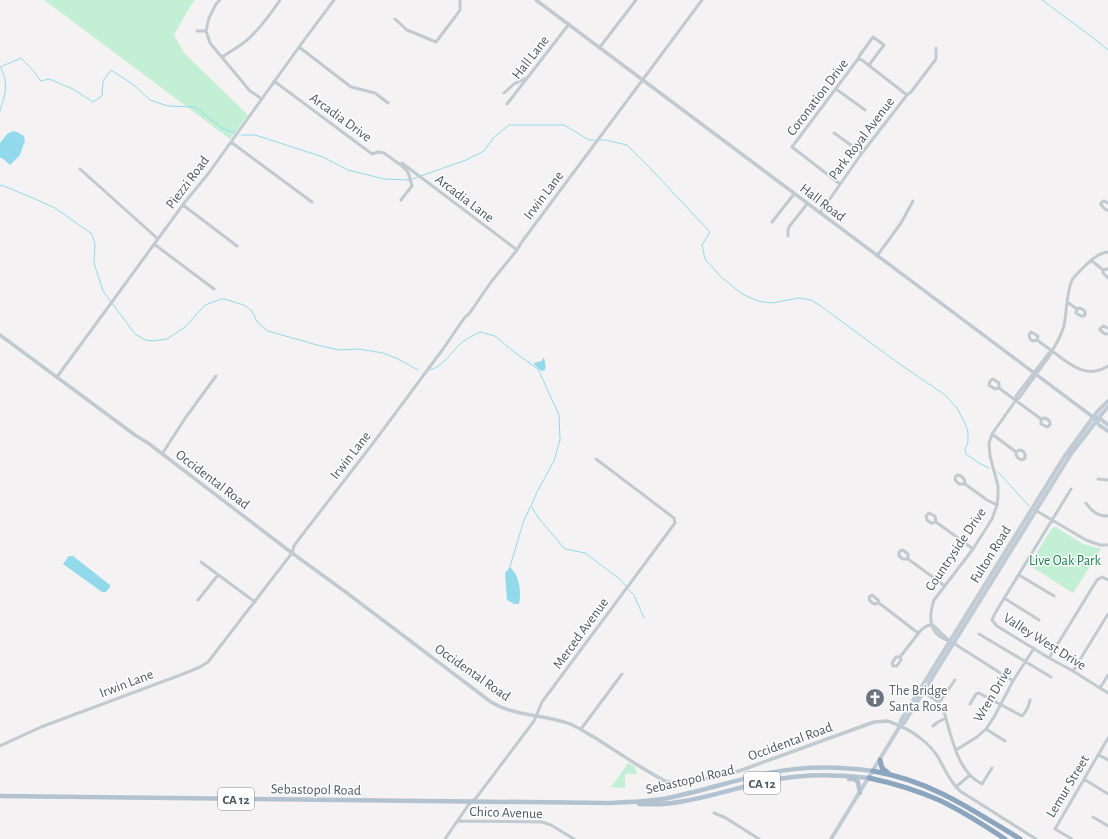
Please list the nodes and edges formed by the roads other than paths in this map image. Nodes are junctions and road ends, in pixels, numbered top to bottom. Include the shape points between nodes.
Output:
1 (220, 0) edge
2 (280, 0) edge
3 (334, 0) edge
4 (460, 0) edge
5 (536, 0) edge
6 (636, 0) edge
7 (702, 0) edge
8 (395, 19) dead end
9 (569, 24) junction
10 (197, 31) dead end
11 (206, 31) junction
12 (299, 47) junction
13 (600, 47) junction
14 (936, 48) dead end
15 (222, 57) junction
16 (858, 59) junction
17 (869, 65) junction
18 (528, 78) junction
19 (642, 80) junction
20 (274, 82) junction
21 (836, 89) junction
22 (504, 93) dead end
23 (907, 95) junction
24 (262, 98) junction
25 (388, 103) dead end
26 (507, 104) dead end
27 (864, 110) dead end
28 (834, 133) dead end
29 (231, 142) junction
30 (862, 153) junction
31 (400, 162) dead end
32 (80, 169) dead end
33 (840, 184) junction
34 (794, 194) junction
35 (401, 200) dead end
36 (913, 201) dead end
37 (312, 202) dead end
38 (1108, 203) edge
39 (807, 204) junction
40 (183, 205) junction
41 (1108, 210) edge
42 (820, 213) junction
43 (772, 222) dead end
44 (788, 236) dead end
45 (158, 239) junction
46 (154, 244) junction
47 (238, 246) dead end
48 (517, 250) junction
49 (1108, 252) edge
50 (878, 256) junction
51 (1091, 260) junction
52 (1103, 270) junction
53 (1108, 270) edge
54 (1108, 278) edge
55 (214, 289) dead end
56 (1067, 302) junction
57 (1077, 309) dead end
58 (1108, 328) edge
59 (1108, 334) edge
60 (0, 335) edge
61 (1037, 340) dead end
62 (1052, 351) junction
63 (1108, 366) edge
64 (1035, 373) junction
65 (216, 376) dead end
66 (57, 377) junction
67 (999, 388) dead end
68 (1016, 400) junction
69 (1108, 401) edge
70 (1108, 406) edge
71 (1041, 419) dead end
72 (1096, 419) junction
73 (1108, 425) edge
74 (1108, 431) edge
75 (992, 434) junction
76 (1016, 452) dead end
77 (162, 454) junction
78 (596, 459) dead end
79 (1098, 479) dead end
80 (1108, 480) edge
81 (965, 484) dead end
82 (1071, 489) dead end
83 (1086, 503) dead end
84 (997, 505) junction
85 (1034, 509) junction
86 (1108, 516) edge
87 (1053, 520) junction
88 (936, 522) dead end
89 (1108, 545) edge
90 (972, 549) junction
91 (292, 553) junction
92 (908, 558) dead end
93 (201, 562) dead end
94 (218, 575) junction
95 (1019, 575) junction
96 (1108, 580) edge
97 (945, 586) junction
98 (1054, 596) dead end
99 (1004, 598) junction
100 (198, 600) dead end
101 (255, 602) junction
102 (879, 603) dead end
103 (1108, 614) edge
104 (1039, 620) dead end
105 (932, 624) junction
106 (918, 633) junction
107 (979, 634) dead end
108 (952, 642) junction
109 (1034, 648) junction
110 (900, 657) dead end
111 (1049, 658) junction
112 (1025, 661) junction
113 (1073, 671) junction
114 (622, 674) dead end
115 (1108, 675) edge
116 (1050, 677) dead end
117 (955, 680) dead end
118 (1013, 681) junction
119 (1100, 688) junction
120 (923, 692) junction
121 (1108, 693) edge
122 (1030, 700) dead end
123 (939, 703) junction
124 (970, 704) dead end
125 (1001, 705) junction
126 (536, 716) junction
127 (946, 718) junction
128 (900, 726) junction
129 (933, 726) dead end
130 (986, 729) junction
131 (581, 730) junction
132 (1108, 738) edge
133 (1005, 741) dead end
134 (0, 746) edge
135 (956, 750) junction
136 (1098, 755) junction
137 (880, 760) junction
138 (1108, 760) edge
139 (992, 768) dead end
140 (873, 771) junction
141 (824, 775) junction
142 (970, 775) junction
143 (894, 776) junction
144 (869, 778) junction
145 (1084, 779) junction
146 (956, 787) junction
147 (860, 793) junction
148 (1108, 794) edge
149 (0, 796) edge
150 (473, 801) junction
151 (608, 803) junction
152 (714, 813) dead end
153 (1093, 817) dead end
154 (458, 822) junction
155 (1108, 826) edge
156 (444, 839) edge
157 (574, 839) edge
158 (759, 839) edge
159 (831, 839) edge
160 (1006, 839) edge
161 (1020, 839) edge
162 (1036, 839) edge
163 (1072, 839) edge

1 - 11 street via 209,18
2 - 15 street via 257,31
3 - 12 street, Piezzi Road
4 - 8 street via 460,10 436,42 407,30
5 - 9 street, Hall Road
6 - 13 street
7 - 19 street, Irwin Lane
9 - 13 street, Hall Road
9 - 18 street, Hall Lane
10 - 11 street
11 - 15 street via 210,43
12 - 20 street, Piezzi Road
12 - 25 street via 351,87 375,93
13 - 19 street, Hall Road
14 - 23 street, Park Royal Avenue via 936,60
15 - 24 street via 250,91
16 - 17 street
16 - 17 street, Coronation Drive via 873,37 884,45
16 - 21 street, Coronation Drive
17 - 23 street
18 - 22 street via 514,84
18 - 26 street, Hall Lane
19 - 34 street, Hall Road
19 - 48 street, Irwin Lane
20 - 24 street, Piezzi Road
20 - 35 street, Arcadia Drive via 372,154 384,153 408,172 412,186
21 - 27 street
21 - 33 street, Coronation Drive via 792,147
23 - 30 street, Park Royal Avenue
24 - 29 street, Piezzi Road
28 - 30 street
29 - 37 street
29 - 40 street, Piezzi Road
30 - 33 street, Park Royal Avenue
31 - 48 street, Arcadia Lane
32 - 45 street
33 - 42 street, Park Royal Avenue
34 - 39 street, Hall Road
34 - 43 street
36 - 50 street
38 - 41 street via 1101,203
39 - 42 street, Hall Road
39 - 44 street via 789,227
40 - 45 street, Piezzi Road
40 - 47 street
42 - 50 street, Hall Road
45 - 46 street, Piezzi Road
46 - 55 street
46 - 66 street, Piezzi Road
48 - 91 street, Irwin Lane via 299,539
49 - 51 street
50 - 64 street, Hall Road
51 - 52 street
51 - 56 street, Countryside Drive via 1072,281
52 - 53 street
52 - 54 street
56 - 57 street
56 - 62 street, Countryside Drive via 1061,336
58 - 59 street via 1103,326 1100,329
60 - 66 street, Occidental Road
61 - 62 street
62 - 63 street via 1072,366 1083,370 1097,371
62 - 64 street, Countryside Drive
64 - 68 street, Countryside Drive
64 - 72 street, Hall Road
65 - 77 street
66 - 77 street, Occidental Road
67 - 68 street
68 - 71 street
68 - 75 street, Countryside Drive
69 - 72 main road, Fulton Road
70 - 72 main road, Fulton Road
72 - 73 main road
72 - 74 main road
72 - 85 main road, Fulton Road
75 - 76 street
75 - 84 street, Countryside Drive via 989,443 998,486
77 - 91 street, Occidental Road
78 - 126 street, Merced Avenue via 674,518 675,523 542,702
79 - 80 street
81 - 84 street
82 - 87 street
83 - 86 street via 1097,514
84 - 90 street, Countryside Drive via 992,519
85 - 87 street
85 - 108 main road, Fulton Road
87 - 89 street via 1086,540
87 - 95 street
88 - 90 street
90 - 97 street, Countryside Drive
91 - 101 street, Irwin Lane
91 - 126 street, Occidental Road via 494,704 510,711
92 - 97 street
93 - 94 street
94 - 100 street
94 - 101 street
95 - 98 street
95 - 99 street
96 - 111 street via 1102,577 1097,580
97 - 105 street, Countryside Drive via 934,600 930,616
99 - 104 street
99 - 109 street, Valley West Drive via 992,620 997,626
101 - 134 street, Irwin Lane via 208,662 200,667 42,727
102 - 106 street
103 - 113 street
105 - 106 street
105 - 108 street via 934,630
106 - 110 street
107 - 112 street, Wren Drive
108 - 118 street
108 - 120 main road, Fulton Road
108 - 128 main road, Fulton Road
109 - 111 street, Valley West Drive
109 - 112 street, Wren Drive
111 - 113 street, Valley West Drive
112 - 116 street, Wren Drive
112 - 118 street, Wren Drive
113 - 119 street, Valley West Drive
114 - 131 street
115 - 119 street
117 - 123 street
118 - 125 street, Wren Drive
119 - 121 street, Valley West Drive
120 - 123 street
120 - 128 main road, Fulton Road
122 - 125 street via 1022,716
123 - 127 street
124 - 125 street via 979,693
125 - 130 street, Wren Drive
126 - 131 street, Occidental Road via 567,723
126 - 150 street, Merced Avenue
127 - 129 street
127 - 135 street
128 - 131 street, Occidental Road via 886,721 874,722 745,769 682,784 660,778
128 - 137 main road, Fulton Road
128 - 146 street, Occidental Road via 923,740 932,749
130 - 133 street
130 - 135 street, Wren Drive
132 - 136 street, Lemur Street
135 - 142 street
136 - 138 street
136 - 145 street, Lemur Street
137 - 140 main road, Fulton Road
137 - 143 highway via 883,769
139 - 142 street via 982,784
140 - 143 highway, CA 12
140 - 144 main road, Fulton Road
140 - 151 main road, Sebastopol Road / CA 12 via 831,767 795,769 668,798
141 - 144 main road, Sebastopol Road / CA 12
141 - 147 main road via 856,780
141 - 151 main road, Sebastopol Road / CA 12 via 769,781 678,802
142 - 146 street
143 - 161 highway, CA 12 via 946,795
144 - 147 main road, Fulton Road
144 - 160 highway, CA 12 via 911,789 940,801
145 - 148 street
145 - 163 street, Lemur Street via 1055,829
146 - 162 street, Occidental Road
147 - 159 main road, Fulton Road
149 - 150 main road, Sebastopol Road / CA 12
150 - 151 main road, Sebastopol Road / CA 12
150 - 154 street, Merced Avenue
152 - 158 street
153 - 155 street
154 - 156 street, Merced Avenue
154 - 157 street, Chico Avenue via 542,822

